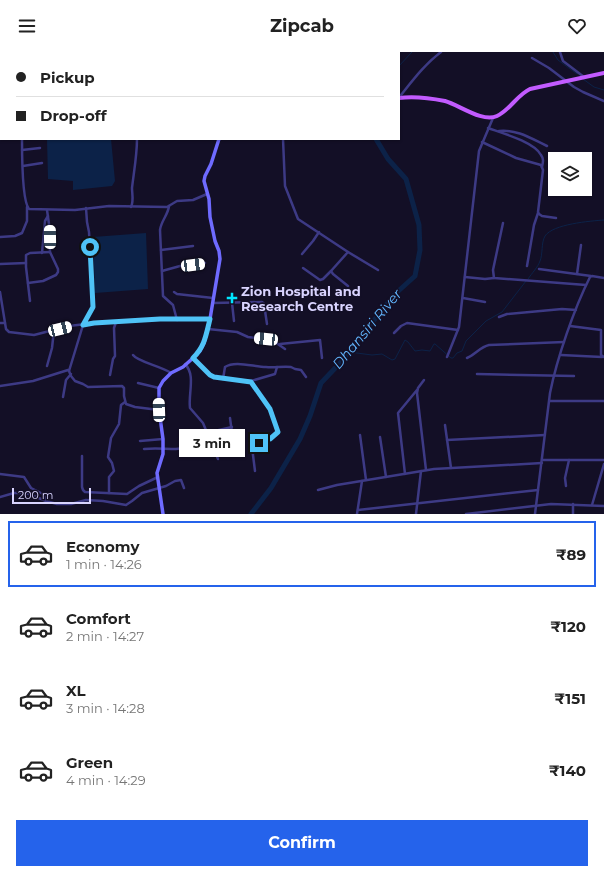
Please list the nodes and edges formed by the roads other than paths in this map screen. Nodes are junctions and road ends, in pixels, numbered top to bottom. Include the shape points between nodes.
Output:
1 (441, 52) edge
2 (560, 52) edge
3 (532, 58) dead end
4 (604, 73) edge
5 (584, 77) junction
6 (564, 81) junction
7 (401, 96) edge
8 (604, 101) edge
9 (493, 117) junction
10 (488, 128) junction
11 (497, 131) junction
12 (22, 140) edge
13 (137, 140) edge
14 (219, 140) edge
15 (283, 140) edge
16 (482, 142) junction
17 (547, 146) dead end
18 (40, 148) dead end
19 (22, 150) junction
20 (42, 163) dead end
21 (23, 166) junction
22 (542, 167) junction
23 (207, 194) junction
24 (169, 206) junction
25 (27, 207) junction
26 (131, 207) junction
27 (86, 208) junction
28 (47, 210) junction
29 (538, 212) junction
30 (48, 215) junction
31 (556, 218) dead end
32 (503, 223) dead end
33 (318, 232) junction
34 (0, 237) edge
35 (581, 245) dead end
36 (193, 246) dead end
37 (161, 250) junction
38 (50, 252) junction
39 (348, 252) junction
40 (42, 253) junction
41 (302, 254) dead end
42 (26, 263) junction
43 (0, 264) edge
44 (205, 264) dead end
45 (527, 266) dead end
46 (303, 268) dead end
47 (539, 269) dead end
48 (378, 270) dead end
49 (162, 271) junction
50 (332, 271) junction
51 (577, 274) junction
52 (591, 276) junction
53 (465, 277) junction
54 (494, 278) junction
55 (604, 278) edge
56 (28, 283) junction
57 (586, 285) junction
58 (348, 286) dead end
59 (0, 292) edge
60 (174, 292) dead end
61 (213, 298) junction
62 (463, 298) junction
63 (30, 301) dead end
64 (484, 302) dead end
65 (212, 303) junction
66 (232, 303) junction
67 (1, 310) edge
68 (576, 310) junction
69 (499, 317) dead end
70 (210, 319) junction
71 (177, 320) junction
72 (234, 320) dead end
73 (117, 322) junction
74 (0, 323) edge
75 (5, 323) junction
76 (267, 324) dead end
77 (83, 325) junction
78 (570, 326) junction
79 (208, 329) junction
80 (54, 330) junction
81 (458, 330) junction
82 (394, 333) dead end
83 (564, 342) junction
84 (279, 344) junction
85 (285, 349) dead end
86 (133, 355) dead end
87 (561, 355) junction
88 (447, 357) dead end
89 (603, 357) edge
90 (193, 358) junction
91 (322, 358) dead end
92 (467, 358) dead end
93 (185, 364) junction
94 (47, 366) dead end
95 (278, 367) junction
96 (70, 372) junction
97 (171, 373) junction
98 (478, 374) dead end
99 (110, 375) dead end
100 (554, 375) junction
101 (574, 376) dead end
102 (306, 378) dead end
103 (223, 379) junction
104 (424, 380) dead end
105 (251, 382) junction
106 (138, 383) dead end
107 (0, 386) edge
108 (159, 388) junction
109 (417, 389) junction
110 (63, 397) dead end
111 (550, 401) junction
112 (604, 401) edge
113 (125, 402) junction
114 (159, 410) junction
115 (230, 418) dead end
116 (445, 425) dead end
117 (232, 427) junction
118 (206, 433) junction
119 (360, 435) dead end
120 (546, 435) junction
121 (380, 437) dead end
122 (163, 439) junction
123 (140, 440) dead end
124 (447, 440) junction
125 (210, 441) junction
126 (213, 446) junction
127 (163, 448) junction
128 (144, 449) dead end
129 (193, 455) dead end
130 (82, 456) dead end
131 (218, 459) dead end
132 (569, 460) junction
133 (604, 460) edge
134 (542, 462) junction
135 (604, 464) edge
136 (451, 468) junction
137 (426, 470) junction
138 (255, 471) dead end
139 (421, 471) junction
140 (0, 474) edge
141 (404, 474) junction
142 (386, 477) junction
143 (158, 478) junction
144 (366, 480) junction
145 (362, 481) junction
146 (566, 486) dead end
147 (159, 488) junction
148 (184, 488) dead end
149 (318, 490) dead end
150 (538, 490) junction
151 (109, 493) junction
152 (0, 497) edge
153 (47, 502) junction
154 (417, 504) junction
155 (573, 504) junction
156 (592, 505) junction
157 (536, 506) junction
158 (604, 506) edge
159 (358, 510) junction
160 (163, 514) edge
161 (357, 514) edge
162 (416, 514) edge
163 (466, 514) edge
164 (535, 514) edge
165 (572, 514) edge

1 - 7 street via 425,66
2 - 5 street via 563,61
3 - 6 street via 550,68
4 - 5 main road
5 - 6 main road
6 - 8 street
6 - 9 main road via 522,93 501,114
7 - 9 main road via 445,101 484,117
9 - 10 street
10 - 11 street
10 - 16 street
11 - 17 street via 513,131
11 - 22 street via 533,147 541,154 544,161
12 - 19 street
13 - 26 street
14 - 23 street via 205,176
15 - 33 street via 284,178 289,197 298,219
16 - 22 street
16 - 53 street via 477,160
18 - 19 street
19 - 21 street
20 - 21 street
21 - 25 street
22 - 29 street
23 - 24 street via 193,200 177,201
23 - 61 street via 220,259
24 - 26 street
24 - 37 street via 161,226
25 - 28 street via 33,210
25 - 34 street via 27,221 22,233
26 - 27 street
27 - 28 street
27 - 77 street via 93,305
28 - 30 street
29 - 31 street via 542,216
29 - 45 street
30 - 38 street
30 - 40 street via 45,221
32 - 54 street via 493,270
33 - 39 street
33 - 41 street
35 - 51 street
36 - 37 street
37 - 49 street
38 - 40 street
38 - 56 street via 58,269 57,274 43,281
39 - 48 street
39 - 50 street
40 - 42 street via 27,254
42 - 43 street
42 - 56 street
44 - 49 street via 180,266
46 - 50 street via 320,280
47 - 51 street
49 - 71 street via 164,296 173,305
50 - 58 street
51 - 52 street
52 - 55 street
52 - 57 street
53 - 54 street
53 - 62 street
54 - 57 street
56 - 63 street
57 - 68 street
59 - 67 street
60 - 61 street
61 - 65 street
62 - 64 street
62 - 81 street
65 - 66 street
65 - 70 street
66 - 72 street
66 - 76 street via 262,302
67 - 75 street
68 - 69 street via 562,309
68 - 78 street
70 - 71 street
70 - 79 street
71 - 73 street
73 - 77 street
73 - 99 street via 114,328 115,356
74 - 75 street
75 - 80 street via 8,331 13,333 34,335
77 - 80 street
77 - 96 street
78 - 83 street
78 - 89 street via 601,330
79 - 84 street via 236,332
79 - 90 street via 200,351
80 - 94 street
81 - 82 street via 407,323
81 - 88 street
83 - 87 street
83 - 92 street via 486,346
84 - 85 street
84 - 91 street via 320,340
86 - 97 street
87 - 89 street
87 - 100 street
90 - 93 street
90 - 103 street via 210,375
93 - 97 street
93 - 118 street via 188,366 190,377 190,408 201,419
95 - 102 street via 287,366 301,370
95 - 103 street via 227,365 224,368
95 - 105 street via 275,374
96 - 107 street via 68,370 33,381
96 - 110 street
96 - 113 street via 75,381 88,387 122,386
97 - 108 street
98 - 100 street
100 - 101 street
100 - 111 street
103 - 105 street
104 - 109 street
105 - 138 street via 270,409 278,432 270,439 252,447
106 - 108 street
108 - 114 street
109 - 137 street
109 - 141 street via 398,413
111 - 112 street
111 - 120 street
113 - 114 street via 135,407
113 - 151 street via 119,424 111,438 108,457 114,472 108,476
114 - 122 street
115 - 117 street
116 - 124 street
117 - 118 street
117 - 126 street via 233,440
118 - 125 street
119 - 144 street
120 - 124 street
120 - 134 street
121 - 142 street
122 - 123 street
122 - 127 street
124 - 136 street
125 - 126 street
125 - 127 street via 190,447
126 - 129 street
126 - 131 street
127 - 128 street
127 - 143 street
130 - 151 street via 83,490
132 - 133 street
132 - 134 street
132 - 146 street
134 - 136 street
134 - 150 street
135 - 156 street
136 - 137 street
137 - 139 street
139 - 141 street
139 - 154 street
140 - 153 street via 24,477 31,488 43,494
141 - 142 street
142 - 144 street
143 - 147 street
143 - 151 street via 127,494
144 - 145 street
145 - 149 street
145 - 159 street
147 - 148 street via 179,480
147 - 153 street via 142,493 126,504 86,500 65,504
147 - 160 street
150 - 154 street
150 - 157 street
152 - 153 street via 24,493
154 - 159 street
154 - 162 street
155 - 156 street
155 - 157 street
155 - 165 street
156 - 158 street
157 - 163 street
157 - 164 street
159 - 161 street

